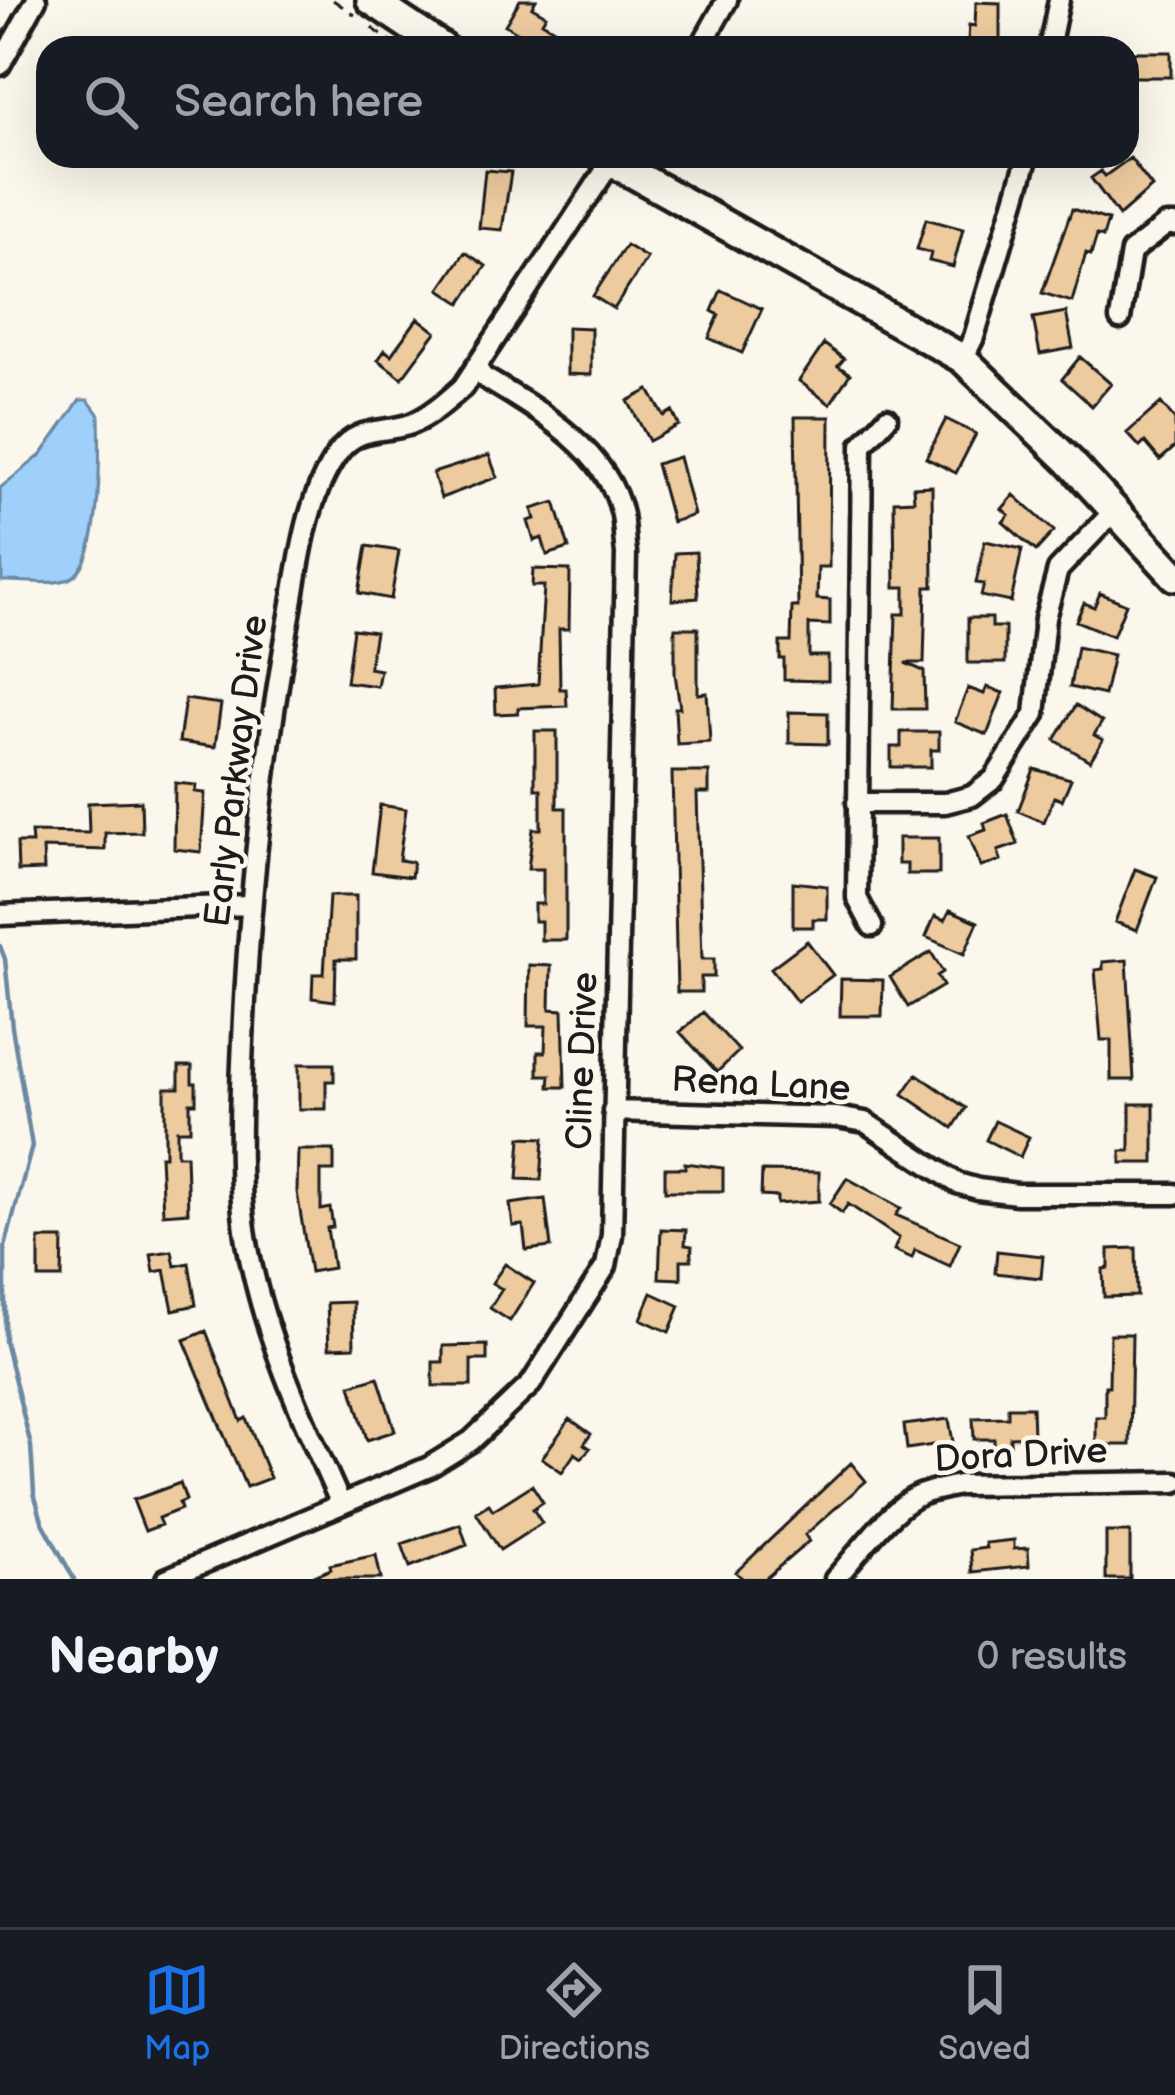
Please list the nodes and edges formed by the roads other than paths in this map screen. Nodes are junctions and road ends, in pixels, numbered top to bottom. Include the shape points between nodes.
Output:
1 (36, 0) edge
2 (371, 0) edge
3 (727, 0) edge
4 (1059, 0) edge
5 (424, 36) edge
6 (707, 36) edge
7 (1052, 36) edge
8 (0, 65) edge
9 (610, 168) edge
10 (634, 168) edge
11 (1024, 168) edge
12 (1175, 225) edge
13 (1120, 320) dead end
14 (963, 359) junction
15 (476, 366) junction
16 (886, 418) dead end
17 (1115, 510) junction
18 (1175, 576) edge
19 (857, 802) junction
20 (248, 905) junction
21 (0, 915) edge
22 (872, 926) dead end
23 (613, 1111) junction
24 (1175, 1194) edge
25 (1175, 1482) edge
26 (341, 1504) junction
27 (166, 1579) edge
28 (836, 1579) edge

1 - 8 street
2 - 5 street
3 - 6 street
4 - 7 street
9 - 15 street, Early Parkway Drive
10 - 14 street
11 - 14 street
12 - 13 street via 1131,252
14 - 17 street
15 - 20 street, Early Parkway Drive via 434,412 348,440 317,487 268,736
15 - 23 street, Cline Drive via 598,463 622,511
16 - 19 street via 862,445
17 - 18 street
17 - 19 street via 1058,570 1035,714 994,779 972,796 945,802
19 - 22 street via 856,898
20 - 21 street
20 - 26 street, Early Parkway Drive via 241,1190 249,1256 283,1365
23 - 24 street, Rena Lane via 837,1117 865,1122 978,1190
23 - 26 street, Cline Drive via 606,1266 530,1384 471,1441
25 - 28 street, Dora Drive via 1000,1484 915,1496
26 - 27 street, Cline Drive

